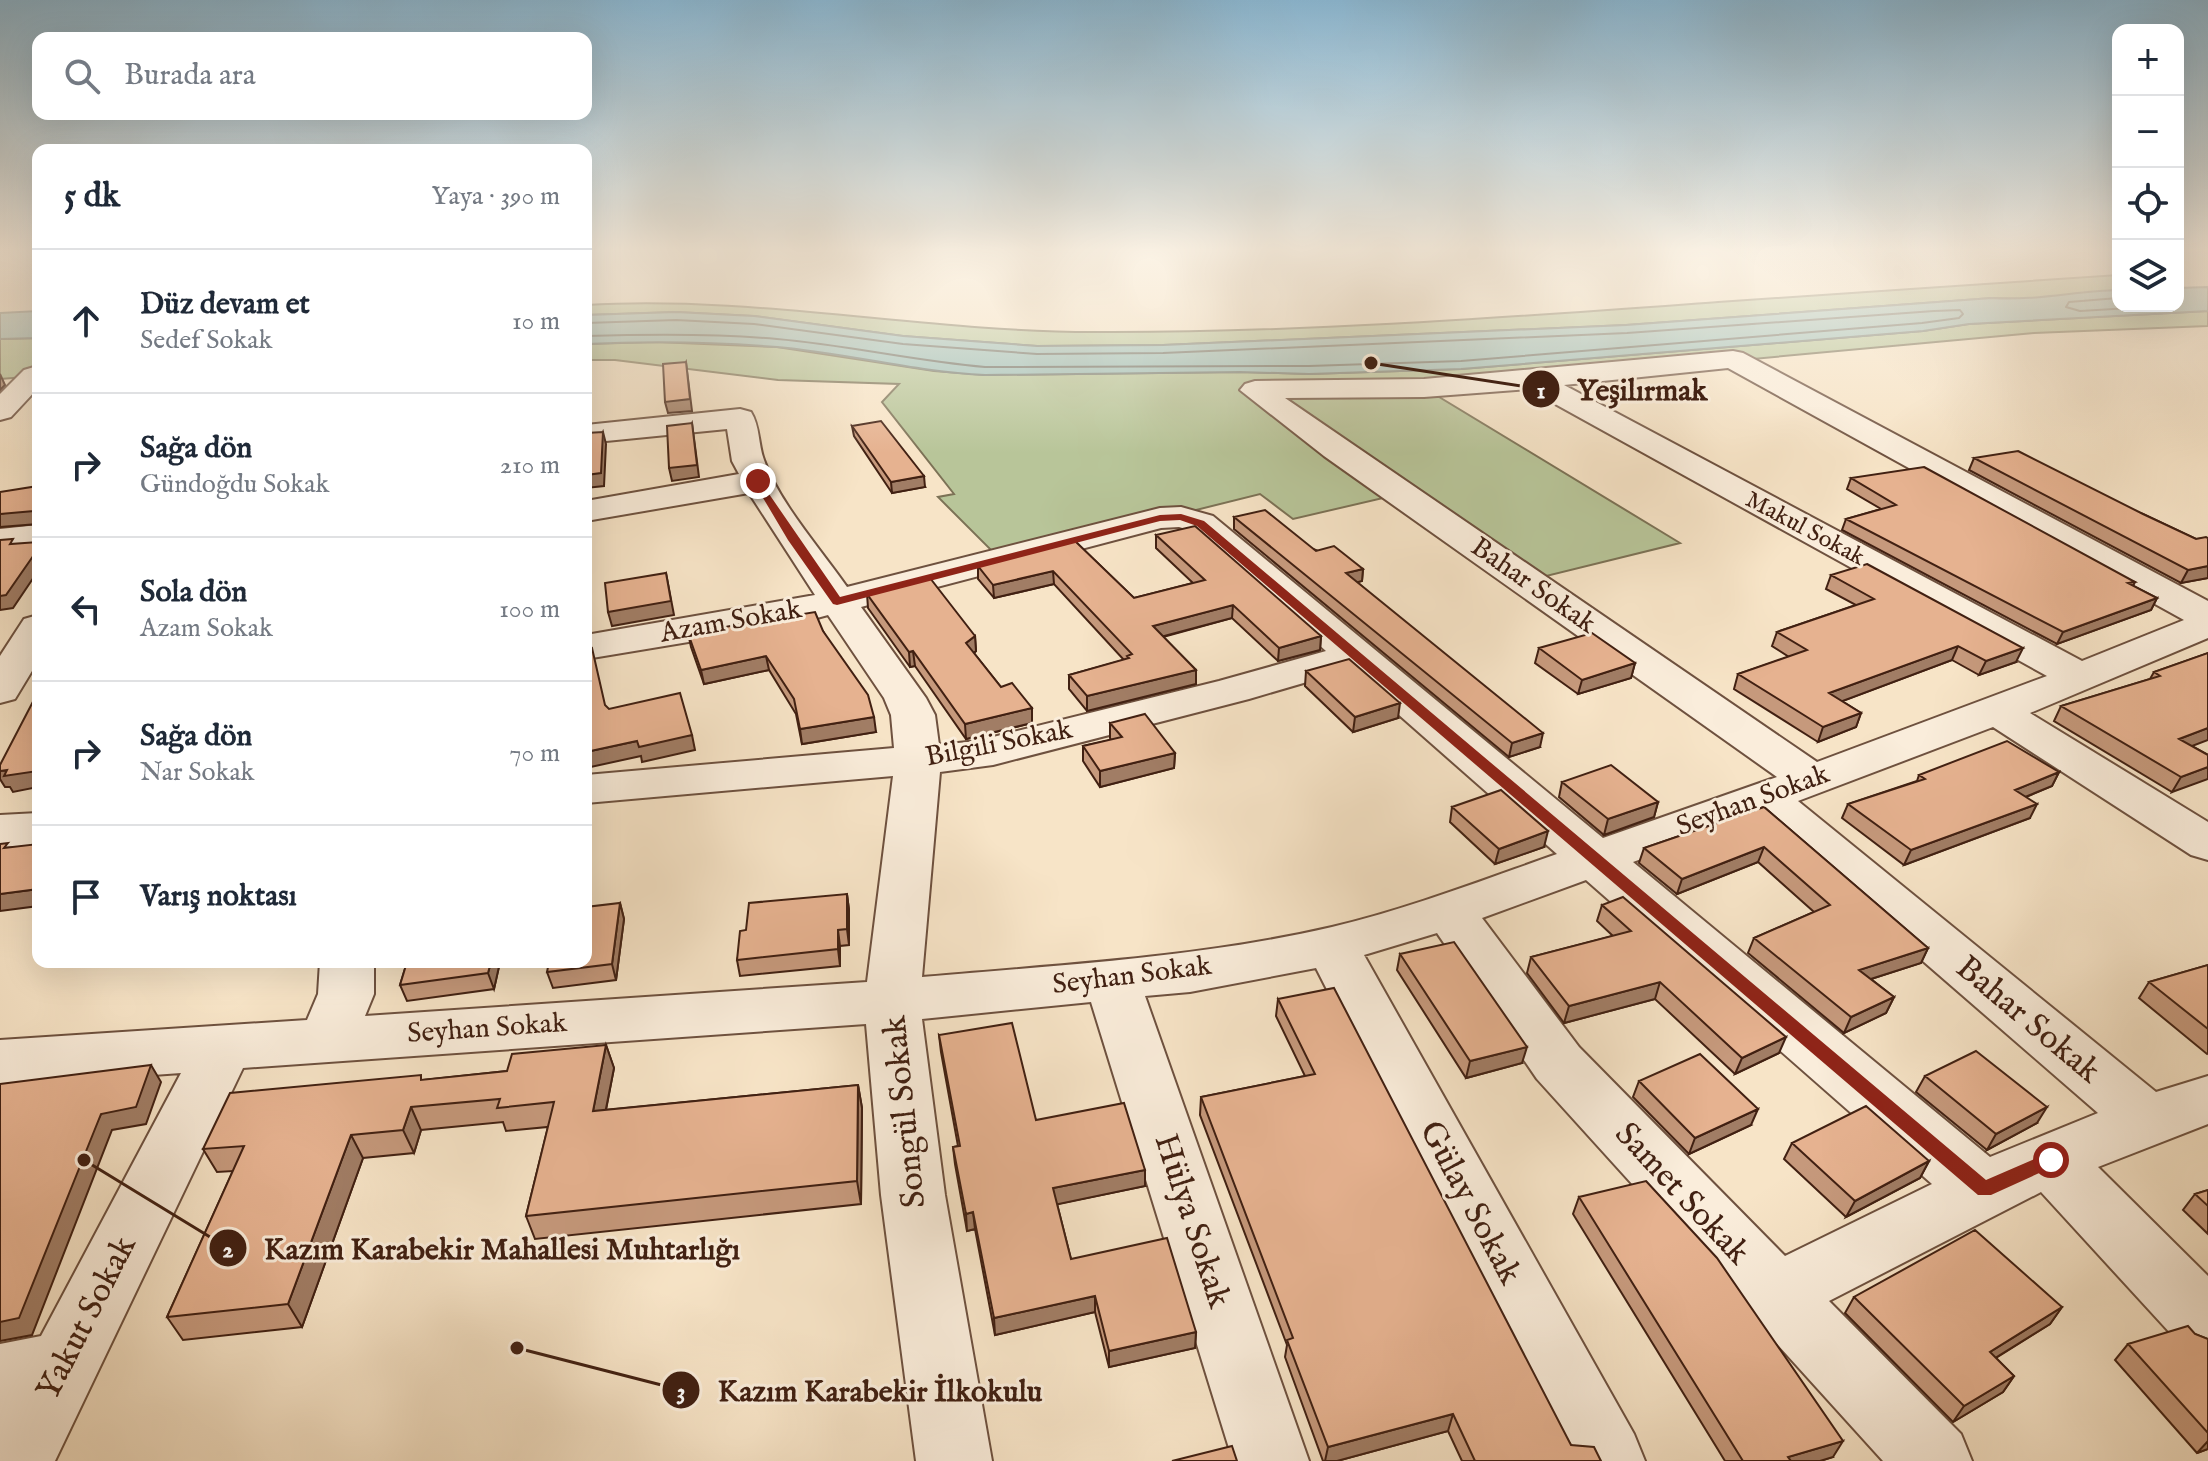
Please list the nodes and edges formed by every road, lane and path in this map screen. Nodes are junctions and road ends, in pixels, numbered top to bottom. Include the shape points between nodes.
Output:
1 (32, 378) edge
2 (1533, 380) junction
3 (0, 411) edge
4 (592, 433) edge
5 (758, 481) junction
6 (592, 510) edge
7 (32, 537) edge
8 (0, 540) edge
9 (837, 602) junction
10 (2208, 617) edge
11 (2208, 624) edge
12 (32, 637) edge
13 (592, 646) edge
14 (1355, 655) junction
15 (2078, 676) junction
16 (0, 690) edge
17 (1997, 711) junction
18 (918, 761) junction
19 (1812, 780) junction
20 (592, 788) edge
21 (1763, 797) junction
22 (32, 829) edge
23 (0, 831) edge
24 (2208, 844) edge
25 (1594, 858) junction
26 (1449, 911) junction
27 (1332, 946) junction
28 (347, 968) edge
29 (1112, 981) junction
30 (892, 1001) junction
31 (326, 1040) junction
32 (224, 1047) junction
33 (0, 1063) edge
34 (2208, 1100) edge
35 (2146, 1119) junction
36 (2051, 1160) junction
37 (1984, 1190) junction
38 (1776, 1294) junction
39 (2208, 1324) edge
40 (32, 1372) edge
41 (15, 1461) edge
42 (954, 1461) edge
43 (1271, 1461) edge
44 (1607, 1461) edge
45 (1934, 1461) edge

1 - 3 street
2 - 10 street via 1733,359
2 - 15 street, Makul Sokak
2 - 19 street, Bahar Sokak via 1255,390
4 - 5 street, Songül Sokak via 740,418 748,461
5 - 6 street
5 - 9 street, Songül Sokak
7 - 8 street
9 - 13 street, Azam Sokak
9 - 14 street, Azam Sokak via 1160,518 1181,517 1201,523
9 - 18 street, Songül Sokak via 905,698 913,715
11 - 15 street, Seyhan Sokak
12 - 16 street
14 - 18 street, Bilgili Sokak via 977,755
14 - 25 street
15 - 17 street, Seyhan Sokak
17 - 19 street, Seyhan Sokak
17 - 24 street
18 - 20 street, Bilgili Sokak
18 - 30 street, Songül Sokak
19 - 21 street, Seyhan Sokak
21 - 25 street, Seyhan Sokak
21 - 35 street, Bahar Sokak
22 - 23 street
25 - 26 street, Seyhan Sokak
25 - 37 street
26 - 27 street, Seyhan Sokak
26 - 38 street, Samet Sokak via 1558,1063
27 - 29 street, Seyhan Sokak
27 - 44 street, Gülay Sokak
28 - 31 street via 346,994
29 - 30 street, Seyhan Sokak
29 - 43 street, Hülya Sokak
30 - 31 street, Seyhan Sokak
30 - 42 street, Songül Sokak via 913,1195
31 - 32 street, Seyhan Sokak
32 - 33 street, Seyhan Sokak
32 - 40 street, Yakut Sokak
34 - 35 street
35 - 36 street
36 - 37 street
36 - 39 street
37 - 38 street
38 - 45 street, Samet Sokak
40 - 41 street, Yakut Sokak

